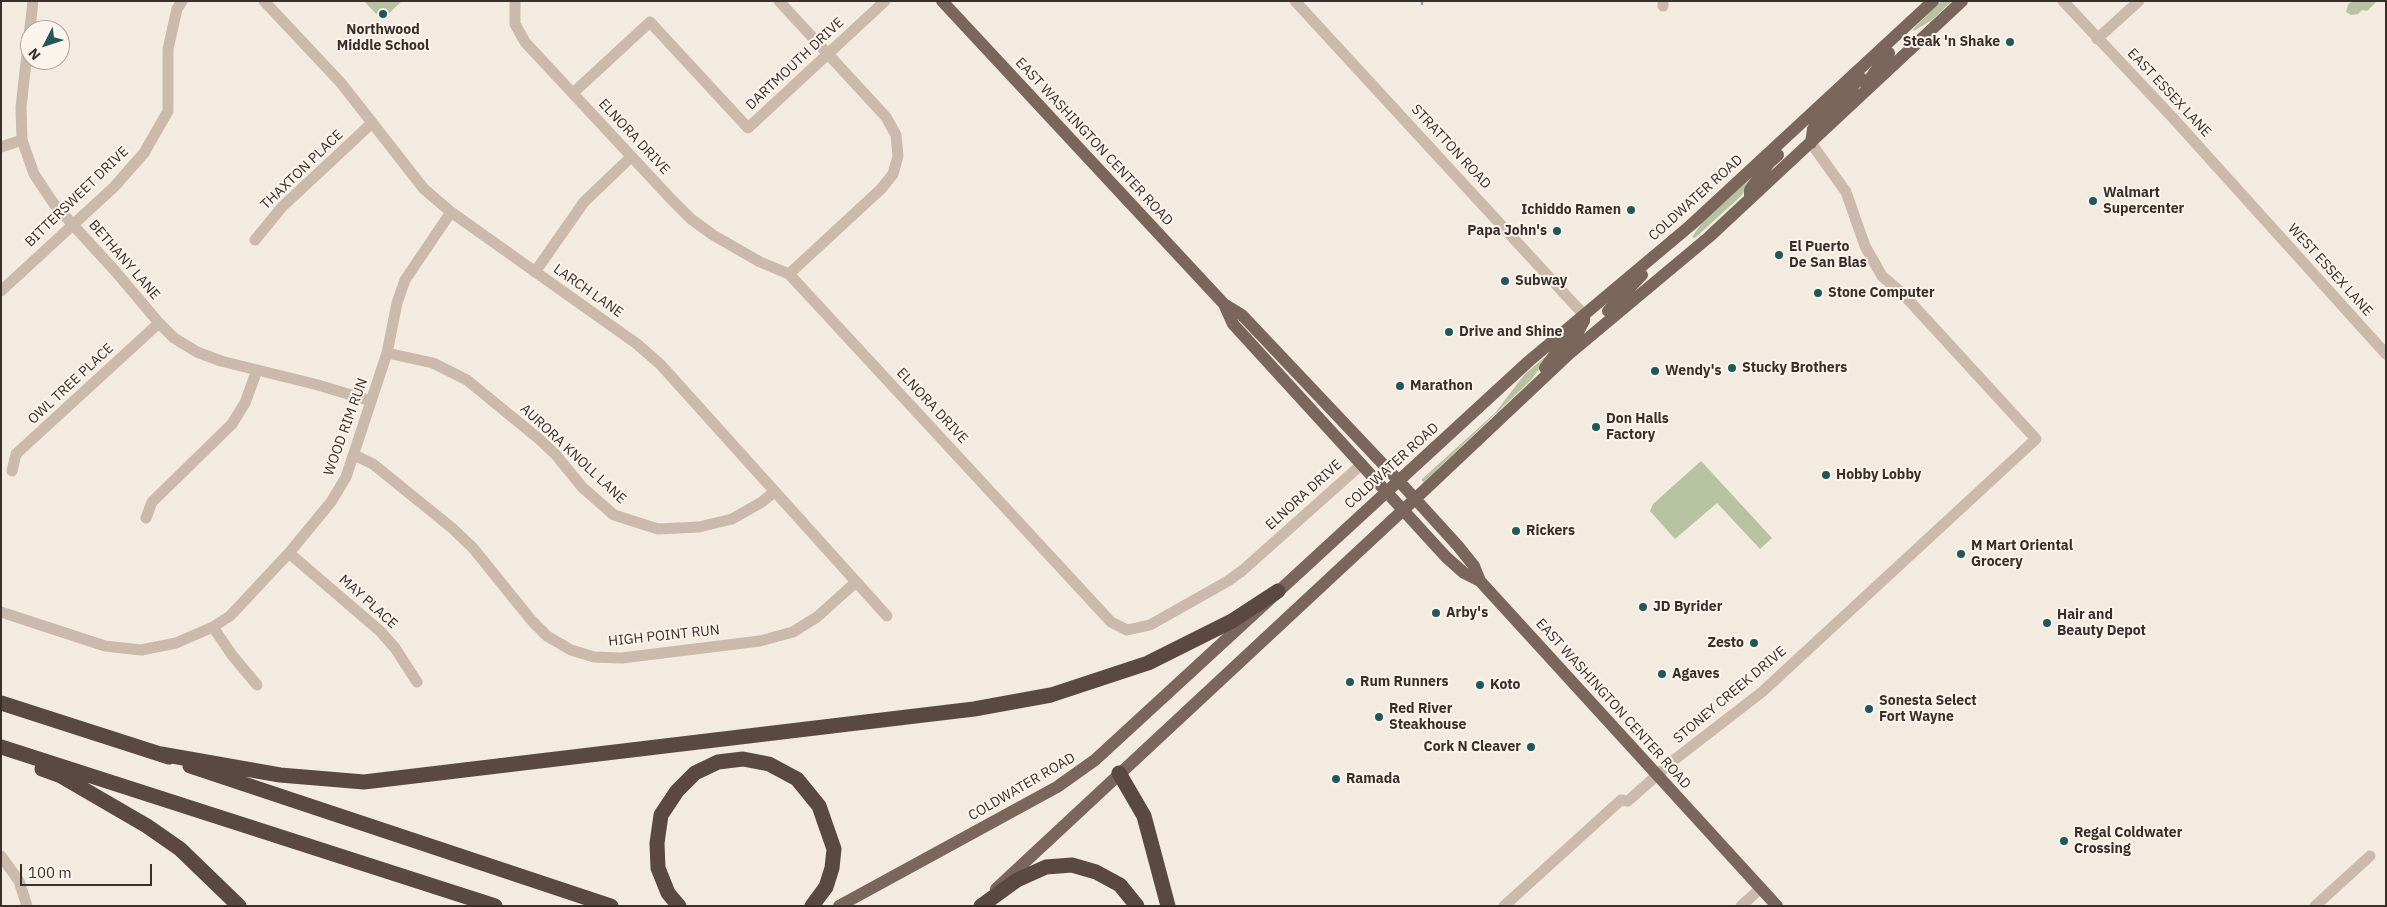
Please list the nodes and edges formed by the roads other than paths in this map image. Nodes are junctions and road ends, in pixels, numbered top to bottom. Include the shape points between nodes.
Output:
1 (33, 1) edge
2 (182, 1) edge
3 (264, 1) edge
4 (779, 1) edge
5 (885, 1) edge
6 (942, 1) edge
7 (1295, 1) edge
8 (1933, 1) edge
9 (1962, 1) edge
10 (2063, 1) edge
11 (2139, 1) edge
12 (514, 3) edge
13 (1896, 36) junction
14 (2097, 39) junction
15 (828, 53) junction
16 (1868, 62) junction
17 (1866, 89) junction
18 (573, 93) junction
19 (372, 123) junction
20 (1797, 127) junction
21 (22, 140) junction
22 (1811, 143) junction
23 (1, 147) edge
24 (631, 157) junction
25 (1749, 200) junction
26 (2251, 206) joint
27 (450, 212) junction
28 (72, 224) junction
29 (255, 240) dead end
30 (1646, 264) junction
31 (535, 272) junction
32 (789, 274) junction
33 (1, 291) edge
34 (1224, 304) junction
35 (1584, 315) junction
36 (159, 323) junction
37 (1598, 330) junction
38 (387, 352) junction
39 (2386, 354) edge
40 (257, 370) junction
41 (1537, 384) junction
42 (371, 401) junction
43 (354, 455) junction
44 (1362, 464) junction
45 (12, 471) dead end
46 (1398, 480) junction
47 (1386, 491) junction
48 (774, 492) junction
49 (1416, 500) junction
50 (1403, 510) junction
51 (146, 518) dead end
52 (289, 553) junction
53 (1480, 581) junction
54 (856, 582) junction
55 (1278, 591) junction
56 (1, 612) edge
57 (888, 616) dead end
58 (213, 627) junction
59 (417, 682) dead end
60 (257, 685) dead end
61 (1, 703) edge
62 (1, 747) edge
63 (1, 754) edge
64 (161, 754) junction
65 (1119, 773) junction
66 (1657, 775) junction
67 (1, 856) edge
68 (2370, 856) dead end
69 (1760, 888) junction
70 (27, 906) edge
71 (239, 906) edge
72 (495, 906) edge
73 (611, 906) edge
74 (680, 906) edge
75 (812, 906) edge
76 (839, 906) edge
77 (979, 906) edge
78 (1137, 906) edge
79 (1168, 906) edge
80 (1504, 906) edge
81 (1741, 906) edge
82 (1777, 906) edge
83 (2316, 906) edge

1 - 21 street, BETHANY LANE via 21,107
2 - 28 street, BITTERSWEET DRIVE via 177,9 168,49 168,110 144,153 114,187
3 - 19 street, LARCH LANE via 341,83
4 - 15 street
5 - 15 street, DARTMOUTH DRIVE
6 - 34 main road, EAST WASHINGTON CENTER ROAD
7 - 35 street, STRATTON ROAD
8 - 13 main road, COLDWATER ROAD
9 - 17 main road
10 - 14 street, EAST ESSEX LANE
11 - 14 street
12 - 18 street, ELNORA DRIVE via 515,24 525,42
13 - 16 main road, COLDWATER ROAD
13 - 17 main road via 1892,50 1865,82
14 - 26 street, EAST ESSEX LANE
15 - 18 street, DARTMOUTH DRIVE via 748,128 650,22
15 - 32 street via 886,117 896,135 898,156 893,174 881,190
16 - 20 main road, COLDWATER ROAD
16 - 22 main road via 1850,90 1817,123
17 - 22 main road
18 - 24 street, ELNORA DRIVE
19 - 27 street, LARCH LANE via 424,189
19 - 29 street, THAXTON PLACE via 282,207
20 - 25 main road via 1791,142 1750,190
20 - 30 main road, COLDWATER ROAD
21 - 23 street
21 - 28 street, BETHANY LANE via 34,174
22 - 25 main road
22 - 66 street, STONEY CREEK DRIVE via 1846,192 1865,246 1882,276 1903,294 2036,439 1762,692
24 - 31 street via 584,202
24 - 32 street, ELNORA DRIVE via 691,218 760,262
25 - 37 main road
26 - 39 street, WEST ESSEX LANE
27 - 31 street, LARCH LANE
27 - 38 street, WOOD RIM RUN via 405,280
28 - 33 street, BITTERSWEET DRIVE
28 - 36 street, BETHANY LANE
30 - 35 main road, COLDWATER ROAD
30 - 37 main road via 1644,272 1600,319
31 - 48 street, LARCH LANE via 660,364
32 - 44 street, ELNORA DRIVE via 1111,622 1126,630 1150,625 1243,570
34 - 44 main road, EAST WASHINGTON CENTER ROAD via 1233,324
34 - 46 main road, EAST WASHINGTON CENTER ROAD via 1242,315
35 - 41 main road via 1578,332 1561,346 1540,374
35 - 46 main road, COLDWATER ROAD
36 - 40 street, BETHANY LANE via 174,338 197,352
36 - 45 street, OWL TREE PLACE via 16,454
37 - 41 main road
38 - 42 street, WOOD RIM RUN
38 - 48 street, AURORA KNOLL LANE via 433,362 467,380 556,455 582,487 614,515 658,529 699,527 732,519
40 - 42 street, BETHANY LANE
40 - 51 street via 245,403 232,424 152,502
41 - 49 main road
42 - 43 street, WOOD RIM RUN
43 - 52 street, WOOD RIM RUN via 346,478 331,502
43 - 54 street, HIGH POINT RUN via 373,464 452,528 473,548 547,636 571,650 594,657 622,658 760,641 793,632 817,618
44 - 47 main road, EAST WASHINGTON CENTER ROAD
46 - 47 main road, COLDWATER ROAD
46 - 49 main road, EAST WASHINGTON CENTER ROAD
47 - 50 main road, EAST WASHINGTON CENTER ROAD
47 - 55 main road, COLDWATER ROAD
48 - 54 street, LARCH LANE
49 - 50 main road
49 - 53 main road, EAST WASHINGTON CENTER ROAD via 1474,566
50 - 53 main road, EAST WASHINGTON CENTER ROAD via 1446,557 1464,573
50 - 65 main road
52 - 58 street, WOOD RIM RUN via 230,616
52 - 59 street, MAY PLACE via 380,631
53 - 66 main road, EAST WASHINGTON CENTER ROAD
54 - 57 street, LARCH LANE
55 - 64 highway via 1232,621 1148,663 1051,696 974,710 364,782 280,775
55 - 76 main road, COLDWATER ROAD via 1095,760 1057,787
56 - 58 street, WOOD RIM RUN via 105,646 141,650 176,643
58 - 60 street
61 - 64 highway
62 - 72 highway
63 - 71 highway via 61,776 147,826 180,848
64 - 73 highway via 208,773
65 - 77 main road
65 - 79 highway via 1144,816
66 - 69 main road, EAST WASHINGTON CENTER ROAD
66 - 80 street, STONEY CREEK DRIVE via 1628,800 1621,800
67 - 70 street via 19,881
68 - 83 street
69 - 81 street
69 - 82 main road, EAST WASHINGTON CENTER ROAD
74 - 75 highway via 668,893 658,868 661,815 677,791 695,773 718,762 743,759 769,764 798,779 820,806 834,849 826,887
77 - 78 highway via 1017,880 1046,867 1072,865 1096,872 1120,885

